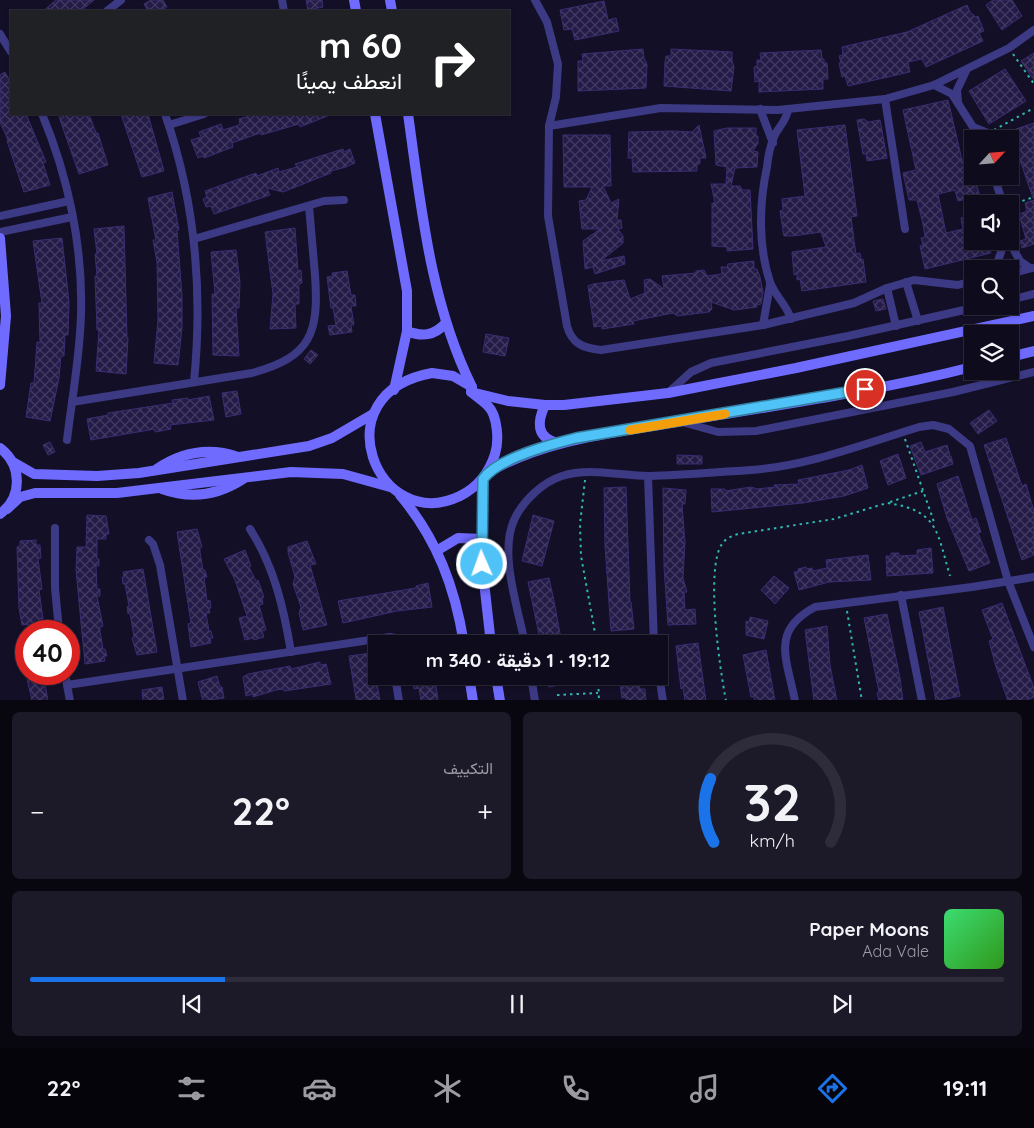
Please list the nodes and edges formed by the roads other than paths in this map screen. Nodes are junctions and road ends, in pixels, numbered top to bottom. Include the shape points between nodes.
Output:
1 (120, 0) edge
2 (535, 0) edge
3 (113, 9) edge
4 (1034, 30) edge
5 (0, 34) edge
6 (10, 50) edge
7 (967, 68) junction
8 (934, 85) junction
9 (885, 98) junction
10 (958, 102) junction
11 (760, 109) junction
12 (788, 110) junction
13 (42, 115) edge
14 (165, 115) edge
15 (200, 115) edge
16 (376, 115) edge
17 (408, 115) edge
18 (169, 124) junction
19 (549, 126) junction
20 (978, 130) edge
21 (772, 143) junction
22 (344, 200) dead end
23 (69, 201) junction
24 (309, 206) junction
25 (0, 216) edge
26 (72, 217) junction
27 (905, 229) dead end
28 (0, 232) edge
29 (0, 238) edge
30 (194, 239) junction
31 (1012, 250) edge
32 (1032, 268) edge
33 (1019, 272) edge
34 (906, 282) junction
35 (770, 283) junction
36 (964, 283) edge
37 (887, 288) junction
38 (1034, 294) edge
39 (1019, 298) edge
40 (964, 310) edge
41 (1034, 316) edge
42 (791, 319) junction
43 (918, 321) junction
44 (446, 323) junction
45 (763, 325) junction
46 (896, 326) junction
47 (406, 331) junction
48 (1034, 351) edge
49 (1019, 355) edge
50 (964, 368) edge
51 (1034, 372) edge
52 (194, 382) junction
53 (0, 385) edge
54 (472, 389) junction
55 (394, 390) junction
56 (668, 393) junction
57 (72, 402) junction
58 (545, 405) junction
59 (373, 414) junction
60 (682, 422) junction
61 (68, 440) dead end
62 (558, 443) junction
63 (0, 444) edge
64 (3, 450) edge
65 (241, 458) junction
66 (225, 460) junction
67 (13, 462) junction
68 (168, 468) junction
69 (155, 470) junction
70 (485, 476) junction
71 (648, 476) junction
72 (246, 477) junction
73 (228, 479) junction
74 (172, 486) junction
75 (158, 488) junction
76 (395, 490) junction
77 (3, 511) edge
78 (55, 528) dead end
79 (250, 529) dead end
80 (149, 540) dead end
81 (482, 540) junction
82 (438, 550) junction
83 (1034, 576) edge
84 (1008, 581) junction
85 (901, 595) junction
86 (59, 620) edge
87 (462, 635) edge
88 (490, 635) edge
89 (523, 635) edge
90 (654, 635) edge
91 (368, 643) edge
92 (1034, 647) edge
93 (291, 652) junction
94 (178, 670) junction
95 (80, 683) edge
96 (67, 685) edge
97 (181, 685) junction
98 (397, 685) edge
99 (470, 685) edge
100 (498, 685) edge
101 (533, 685) edge
102 (661, 685) edge
103 (70, 700) edge
104 (182, 700) edge
105 (187, 700) edge
106 (399, 700) edge
107 (473, 700) edge
108 (500, 700) edge
109 (536, 700) edge
110 (663, 700) edge
111 (795, 700) edge
112 (922, 700) edge

1 - 3 street
2 - 19 street via 547,22 558,64 557,89
4 - 7 street via 1009,48
5 - 6 street
7 - 8 street
7 - 10 street via 960,78
8 - 9 street
8 - 10 street via 948,91
9 - 12 street
9 - 27 street
10 - 20 street
11 - 12 street
11 - 19 street via 661,108
11 - 21 street
12 - 21 street
13 - 23 street via 64,176
14 - 18 street
15 - 18 street
16 - 47 street via 405,271
17 - 44 street via 432,267
18 - 30 street
19 - 45 street via 548,216 567,326 575,342 601,350
21 - 35 street via 761,213
22 - 24 street
23 - 25 street
23 - 26 street
24 - 30 street
24 - 52 street via 317,302 314,328 306,342 294,355 273,367
26 - 28 street
26 - 57 street via 78,244 81,314
29 - 53 street via 6,316
30 - 52 street via 198,308
31 - 32 street via 1020,261
32 - 33 street
34 - 36 street
34 - 37 street
34 - 43 street
35 - 42 street
35 - 45 street
37 - 42 street via 854,302
37 - 46 street
38 - 39 street
40 - 43 street
41 - 56 street
42 - 45 street
43 - 46 street
44 - 47 street via 427,335
44 - 54 street
46 - 56 street via 711,363 691,372
47 - 55 street
48 - 49 street
50 - 60 street
51 - 60 street via 953,392 756,431 718,432
52 - 57 street
54 - 55 street via 453,376 432,373 411,377
54 - 58 street via 508,401
54 - 70 street via 490,408 497,430 496,452
55 - 59 street via 381,399
56 - 58 street via 564,406
57 - 61 street
58 - 62 street via 538,422 540,430 544,436
59 - 65 street via 339,434 309,446
59 - 76 street via 368,434 371,454 379,473
60 - 62 street
62 - 70 street via 521,456
63 - 64 street
64 - 67 street
65 - 66 street
65 - 69 street via 212,451 196,452 182,455
66 - 68 street
66 - 73 street
67 - 69 street via 34,474 58,477
67 - 77 street via 18,484 14,497
68 - 69 street
68 - 74 street
70 - 76 street via 469,491 452,500 415,500
70 - 81 street
71 - 84 street via 777,466 810,460 903,432 933,426 949,429 970,446
71 - 89 street via 586,473 561,476 533,494 516,516 508,543 508,562
71 - 90 street
72 - 73 street
72 - 75 street via 219,492 204,495
72 - 76 street via 317,471 369,480
73 - 74 street
74 - 75 street
75 - 77 street via 94,494 35,493 20,497
76 - 82 street via 422,523
78 - 86 street
79 - 93 street via 264,553 281,600
80 - 94 street via 160,565
81 - 82 street via 458,538
81 - 88 street
82 - 87 street via 454,594
83 - 84 street
84 - 85 street
84 - 92 street
85 - 111 street via 815,606 802,613 789,628 784,643
85 - 112 street
91 - 93 street
93 - 94 street
94 - 95 street
94 - 97 street
96 - 103 street
97 - 104 street
97 - 105 street
98 - 106 street
99 - 107 street
100 - 108 street
101 - 109 street
102 - 110 street

